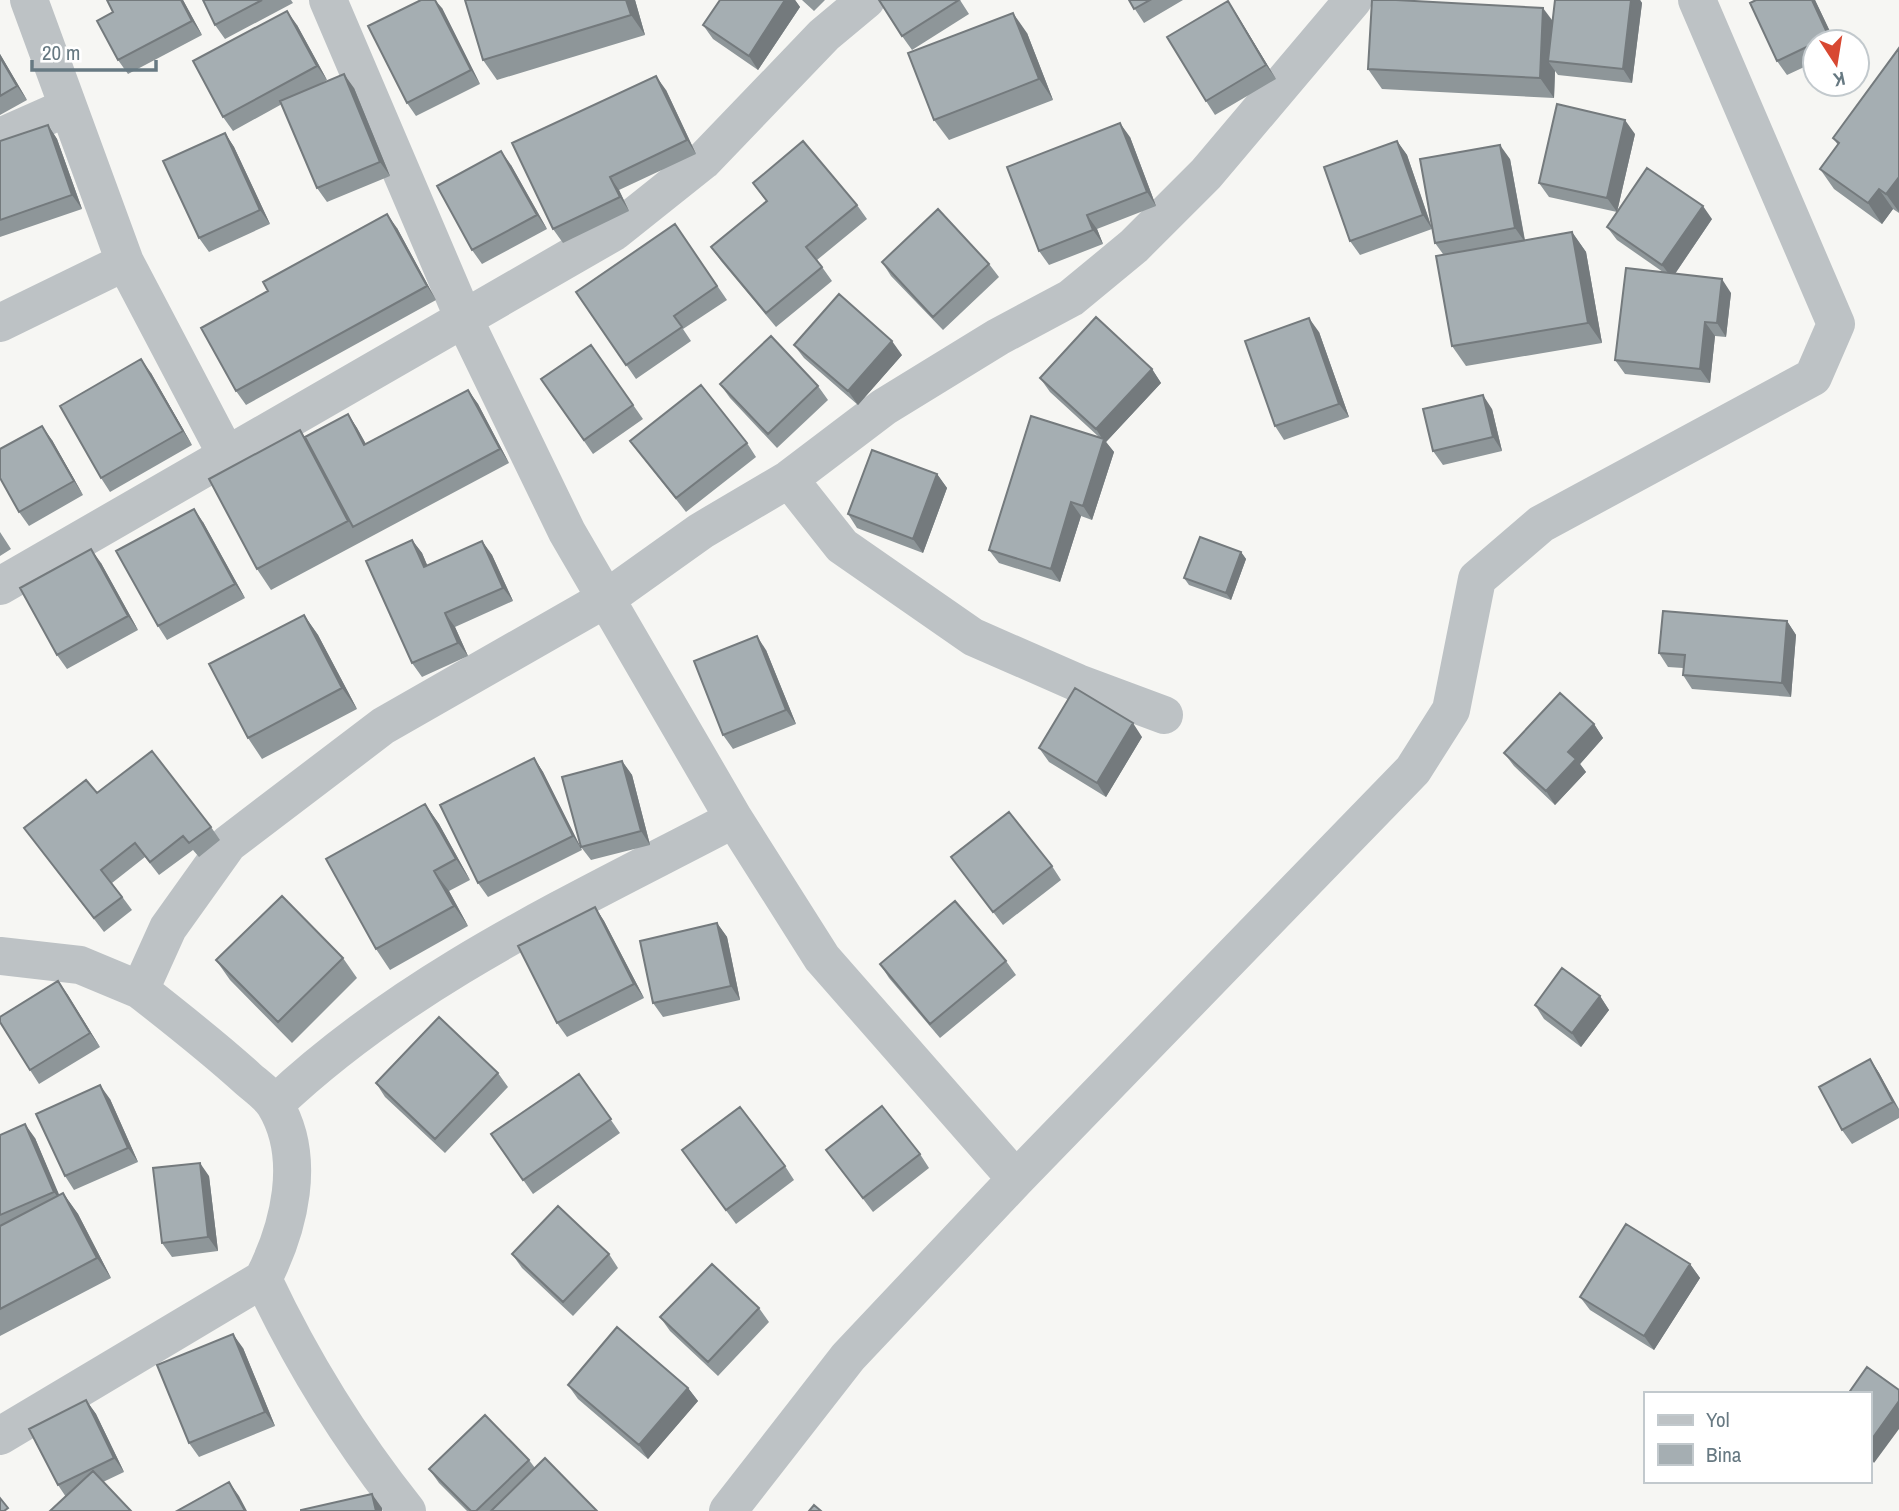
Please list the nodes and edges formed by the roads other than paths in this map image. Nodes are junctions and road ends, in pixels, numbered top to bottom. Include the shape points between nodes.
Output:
1 (29, 0) edge
2 (328, 0) edge
3 (866, 0) edge
4 (1353, 0) edge
5 (1697, 0) edge
6 (68, 107) junction
7 (0, 136) edge
8 (125, 262) junction
9 (464, 319) junction
10 (0, 323) edge
11 (227, 456) junction
12 (789, 479) junction
13 (0, 586) edge
14 (607, 598) junction
15 (1164, 715) dead end
16 (734, 819) junction
17 (0, 956) edge
18 (140, 990) junction
19 (275, 1104) junction
20 (1016, 1179) junction
21 (263, 1279) junction
22 (0, 1436) edge
23 (407, 1511) edge
24 (728, 1511) edge

1 - 6 street
2 - 9 street
3 - 9 street via 824,36 703,161 614,232
4 - 12 street via 1206,174 1134,246 1071,298 884,407
5 - 20 street via 1836,324 1813,377 1541,524 1477,579 1451,710 1413,770
6 - 7 street
6 - 8 street
8 - 10 street
8 - 11 street
9 - 11 street
9 - 14 street via 567,533
11 - 13 street
12 - 14 street via 701,531
12 - 15 street via 842,546 973,637
14 - 16 street
14 - 18 street via 383,726 228,845 168,928
16 - 19 street via 457,966 319,1062
16 - 20 street via 822,958
17 - 18 street via 80,965
18 - 19 street
19 - 21 street via 289,1145 291,1200 281,1243
20 - 24 street via 848,1357
21 - 22 street
21 - 23 street via 322,1394

